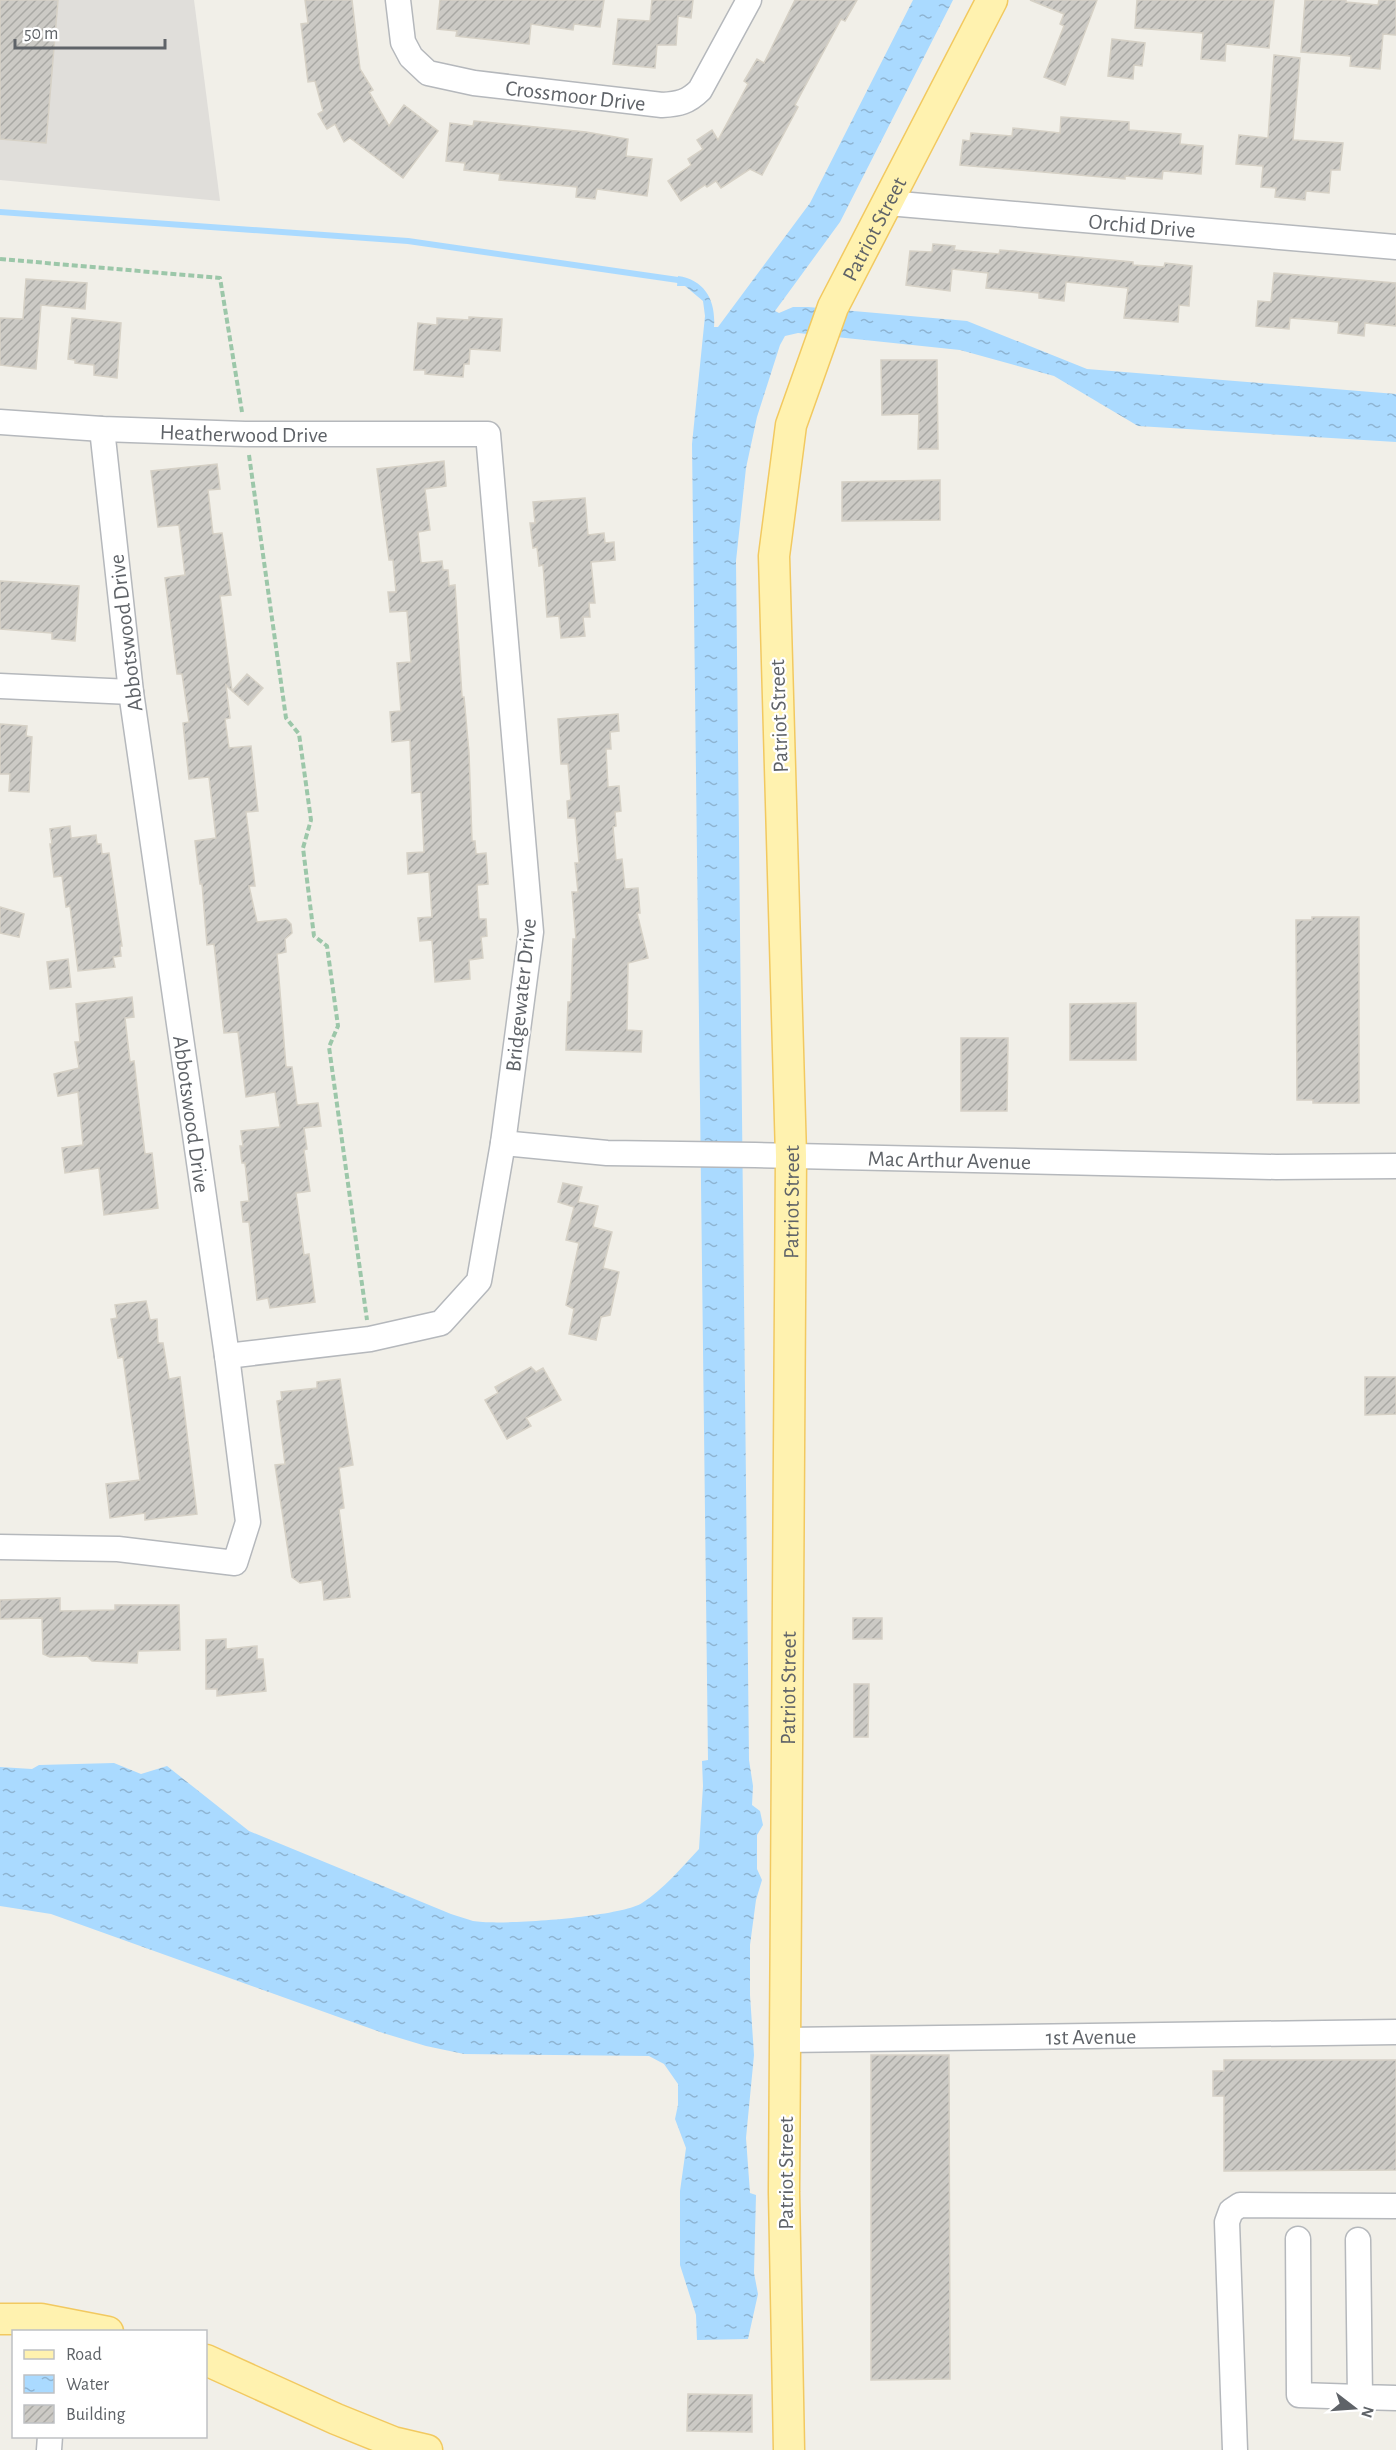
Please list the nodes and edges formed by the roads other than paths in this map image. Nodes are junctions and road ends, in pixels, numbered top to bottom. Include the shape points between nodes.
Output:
1 (398, 0) edge
2 (749, 0) edge
3 (992, 0) edge
4 (888, 203) junction
5 (1396, 247) edge
6 (0, 422) edge
7 (102, 429) junction
8 (488, 434) joint
9 (0, 686) edge
10 (131, 692) junction
11 (502, 1143) junction
12 (791, 1156) junction
13 (1396, 1166) edge
14 (227, 1356) junction
15 (0, 1547) edge
16 (1396, 2032) edge
17 (785, 2040) junction
18 (1396, 2206) edge
19 (1298, 2239) dead end
20 (1358, 2240) dead end
21 (0, 2319) edge
22 (55, 2326) edge
23 (97, 2330) edge
24 (207, 2360) edge
25 (1360, 2397) junction
26 (1396, 2398) edge
27 (427, 2450) edge
28 (789, 2450) edge
29 (1235, 2450) edge

1 - 2 street, Crossmoor Drive via 403,42 411,57 428,73 474,83 662,105 680,104 700,90
3 - 4 main road, Patriot Street
4 - 5 street, Orchid Drive
4 - 12 main road, Patriot Street via 833,308 791,425 774,556
6 - 7 street, Heatherwood Drive
7 - 8 street, Heatherwood Drive via 245,434
7 - 10 street, Abbotswood Drive
8 - 11 street, Bridgewater Drive via 531,932
9 - 10 street
10 - 14 street, Abbotswood Drive
11 - 12 street, Mac Arthur Avenue via 607,1153
11 - 14 street, Bridgewater Drive via 479,1281 441,1323 370,1339
12 - 13 street, Mac Arthur Avenue
12 - 17 main road, Patriot Street
14 - 15 street, Abbotswood Drive via 248,1522 235,1563 118,1550
16 - 17 street, 1st Avenue
17 - 28 main road, Patriot Street
18 - 29 street via 1240,2205 1231,2211 1227,2222
19 - 25 street via 1299,2395
20 - 25 street
21 - 22 main road via 41,2319
22 - 23 main road
24 - 27 main road via 336,2419 393,2442
25 - 26 street

